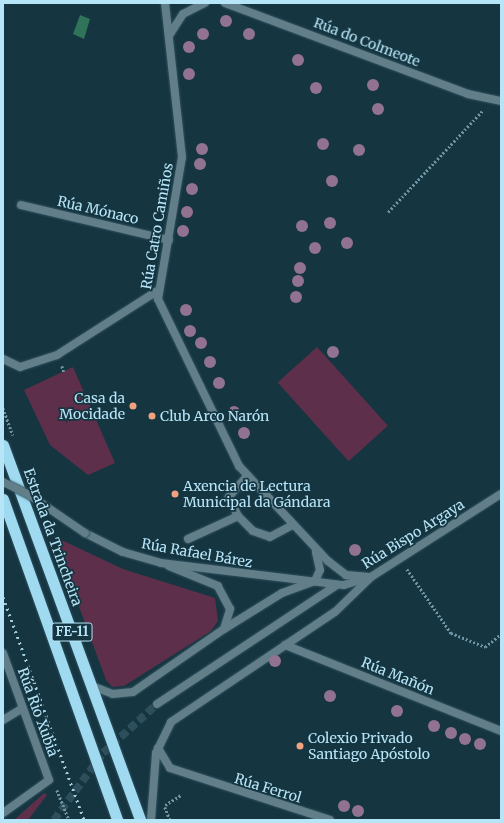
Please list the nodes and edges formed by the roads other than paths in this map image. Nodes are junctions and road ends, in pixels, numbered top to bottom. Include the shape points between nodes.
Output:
1 (165, 3) edge
2 (205, 3) edge
3 (226, 3) edge
4 (170, 34) junction
5 (497, 100) edge
6 (21, 205) dead end
7 (169, 240) junction
8 (157, 291) junction
9 (3, 359) edge
10 (3, 445) edge
11 (247, 476) junction
12 (3, 482) edge
13 (501, 494) edge
14 (3, 499) edge
15 (238, 516) junction
16 (293, 525) junction
17 (188, 539) dead end
18 (315, 549) junction
19 (161, 563) junction
20 (371, 577) junction
21 (311, 583) junction
22 (335, 586) junction
23 (224, 630) junction
24 (285, 645) junction
25 (3, 653) edge
26 (92, 686) junction
27 (157, 704) tunnel mouth
28 (23, 708) junction
29 (3, 720) edge
30 (501, 731) edge
31 (158, 747) junction
32 (3, 813) edge
33 (305, 813) junction
34 (118, 820) edge
35 (140, 820) edge
36 (151, 820) edge
37 (299, 820) edge
38 (330, 820) edge

1 - 4 street, Rúa Catro Camiños
2 - 4 street via 183,14
3 - 5 street, Rúa do Colmeote via 468,94
4 - 7 street, Rúa Catro Camiños via 182,157
6 - 7 street, Rúa Mónaco
7 - 8 street, Rúa Catro Camiños
8 - 9 street via 57,355 20,367
8 - 11 street, Rúa Catro Camiños via 239,466
10 - 26 highway, Estrada da Trincheira / FE-11
11 - 15 street via 229,497
11 - 16 street, Rúa Catro Camiños
12 - 19 street, Rúa Rafael Bárez, bridge via 28,494 86,534 123,552
13 - 20 street, Rúa Bispo Argaya
14 - 34 highway, FE-11
15 - 16 street via 253,531 270,537
15 - 17 street
16 - 18 street, Rúa Catro Camiños
18 - 20 street, Rúa Catro Camiños via 346,574
18 - 21 street via 319,575
19 - 21 street, Rúa Rafael Bárez
19 - 23 street via 218,586 230,609
20 - 22 street, Rúa Bispo Argaya
20 - 24 street via 335,612
21 - 22 street, Rúa Rafael Bárez
21 - 23 street via 282,593
22 - 27 street via 329,594
23 - 26 street via 133,692 113,694
24 - 30 street, Rúa Mañón
24 - 31 street via 182,713 166,728
25 - 28 street, Rúa Rio Xubia
26 - 35 highway, Estrada da Trincheira / FE-11
28 - 29 street
28 - 32 street, Rúa Rio Xubia via 49,780
31 - 33 street, Rúa Ferrol via 170,768 198,780
31 - 36 street
33 - 37 street
33 - 38 street, Rúa Ferrol

